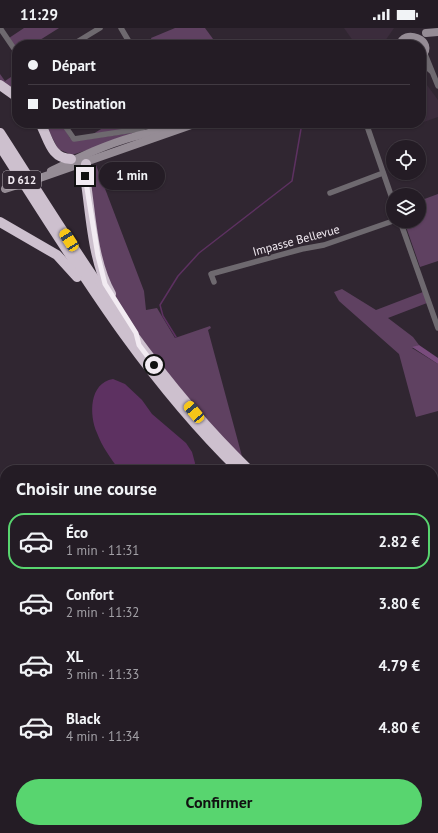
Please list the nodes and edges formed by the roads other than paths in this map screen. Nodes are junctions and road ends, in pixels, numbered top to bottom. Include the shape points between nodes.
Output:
1 (0, 28) edge
2 (100, 28) edge
3 (121, 28) edge
4 (406, 30) edge
5 (438, 32) edge
6 (426, 33) junction
7 (438, 39) edge
8 (80, 40) edge
9 (128, 40) edge
10 (402, 40) edge
11 (430, 44) junction
12 (12, 46) edge
13 (426, 50) edge
14 (426, 61) edge
15 (426, 67) edge
16 (431, 72) junction
17 (0, 86) edge
18 (438, 86) edge
19 (12, 94) edge
20 (42, 128) edge
21 (66, 128) edge
22 (142, 128) edge
23 (161, 128) edge
24 (183, 128) edge
25 (368, 128) edge
26 (0, 133) edge
27 (0, 146) edge
28 (72, 160) junction
29 (86, 164) junction
30 (383, 173) junction
31 (37, 178) junction
32 (2, 188) edge
33 (388, 188) edge
34 (330, 193) dead end
35 (0, 222) edge
36 (386, 223) edge
37 (402, 228) edge
38 (214, 282) dead end
39 (438, 328) edge
40 (135, 345) junction
41 (234, 465) edge
42 (244, 465) edge

1 - 12 street
2 - 8 street
3 - 9 street
4 - 6 main road via 417,29
4 - 10 main road
5 - 6 main road
6 - 11 main road
7 - 11 main road
11 - 13 main road
14 - 16 street
15 - 16 street
16 - 18 street
17 - 19 highway
20 - 28 highway via 52,150 58,156
21 - 22 street via 74,139
23 - 28 main road
24 - 29 main road
25 - 30 street
26 - 40 highway, D 612
27 - 40 highway, D 612
28 - 31 main road
29 - 31 main road
29 - 40 highway via 85,176 102,272 111,295 136,333
30 - 33 street
30 - 34 street
31 - 32 main road, bridge
35 - 40 highway via 63,260 121,339
36 - 38 street, Impasse Bellevue via 324,245 211,274
37 - 39 street
40 - 41 highway, D 612 via 189,418
40 - 42 highway, D 612 via 202,422

